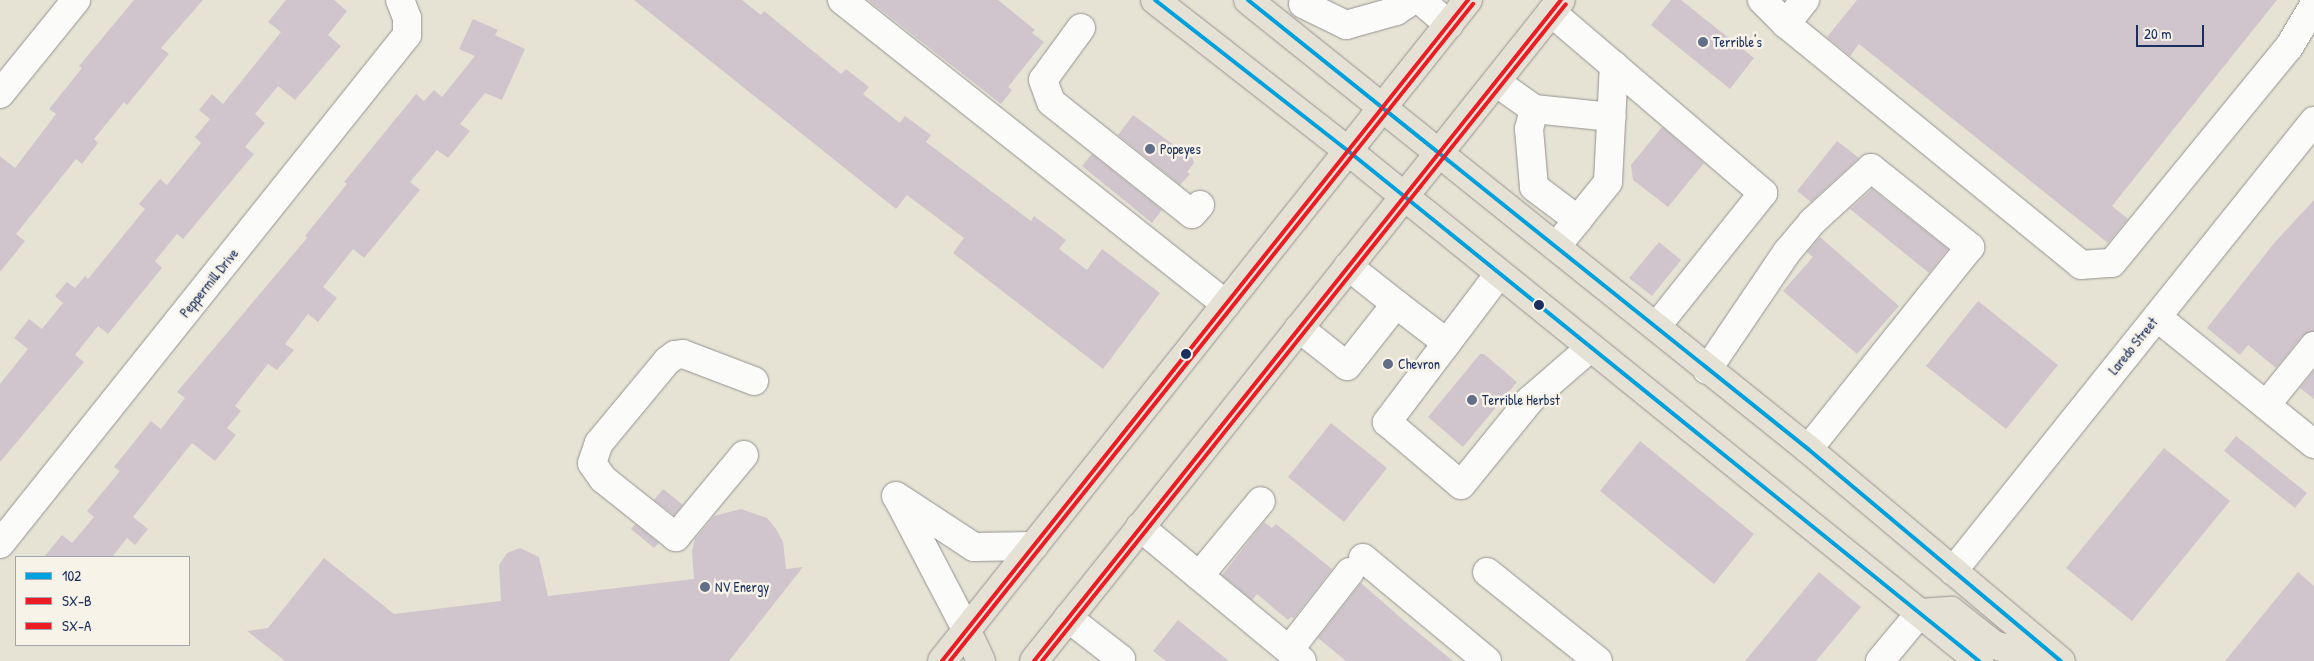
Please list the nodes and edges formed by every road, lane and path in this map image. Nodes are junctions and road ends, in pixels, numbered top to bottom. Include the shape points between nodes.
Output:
1 (76, 0) edge
2 (842, 0) edge
3 (1155, 0) edge
4 (1248, 0) edge
5 (1413, 0) edge
6 (1420, 0) edge
7 (1468, 0) edge
8 (1762, 0) edge
9 (1805, 0) edge
10 (1303, 4) dead end
11 (2314, 5) edge
12 (1556, 6) edge
13 (404, 9) edge
14 (1449, 24) junction
15 (1786, 24) junction
16 (1081, 28) dead end
17 (1614, 65) junction
18 (1496, 82) junction
19 (0, 94) edge
20 (1383, 107) junction
21 (1534, 109) junction
22 (1612, 117) junction
23 (2314, 121) edge
24 (1347, 150) junction
25 (1440, 152) junction
26 (1403, 197) junction
27 (1200, 205) dead end
28 (1578, 220) junction
29 (1556, 247) junction
30 (1348, 266) junction
31 (1499, 274) junction
32 (1226, 304) junction
33 (1396, 304) junction
34 (2157, 317) junction
35 (1656, 326) junction
36 (1299, 328) junction
37 (1447, 343) junction
38 (2314, 346) edge
39 (1590, 348) junction
40 (1707, 370) junction
41 (754, 381) dead end
42 (2266, 405) junction
43 (2314, 444) edge
44 (1808, 449) junction
45 (744, 455) dead end
46 (1261, 501) dead end
47 (1140, 527) junction
48 (0, 544) edge
49 (1034, 546) junction
50 (1953, 571) junction
51 (1487, 572) dead end
52 (1199, 576) junction
53 (1920, 612) junction
54 (1068, 618) junction
55 (966, 631) junction
56 (1295, 656) edge
57 (1122, 659) dead end
58 (942, 661) edge
59 (981, 661) edge
60 (1034, 661) edge
61 (1486, 661) edge
62 (1598, 661) edge
63 (1880, 661) edge
64 (1979, 661) edge
65 (2054, 661) edge
66 (2061, 661) edge

1 - 19 street
2 - 32 street
3 - 24 main road
4 - 20 main road
5 - 10 street via 1396,11 1346,24
6 - 14 street
7 - 14 main road
8 - 15 street
9 - 15 street
11 - 15 street via 2289,47 2112,263 2082,265
12 - 17 street
12 - 18 main road
13 - 48 street, Peppermill Drive via 407,35
14 - 20 main road
16 - 27 street via 1043,80 1051,102 1192,214
17 - 22 street
17 - 35 street via 1763,193
18 - 21 street
18 - 25 main road
20 - 24 main road
20 - 25 main road
21 - 22 street
21 - 28 street via 1529,129 1534,187
22 - 28 street via 1608,182
23 - 34 street, Laredo Street
24 - 26 main road
24 - 32 main road
25 - 26 main road
25 - 29 main road
26 - 30 main road
26 - 31 main road
28 - 29 street
29 - 35 main road
30 - 33 street
30 - 36 main road
31 - 37 street
31 - 39 main road
32 - 49 main road
33 - 36 street via 1347,366
33 - 37 street
34 - 42 street
34 - 50 street, Laredo Street
35 - 40 main road
36 - 47 main road
37 - 39 street via 1388,422 1461,485 1530,400
38 - 42 street
39 - 53 main road
40 - 44 main road
40 - 44 street via 1787,252 1812,222 1871,168 1970,247
41 - 45 street via 683,354 676,355 667,361 599,443 592,463 603,479 676,537
42 - 43 street
44 - 50 main road
46 - 52 street
47 - 52 street
47 - 54 main road
49 - 55 main road
49 - 55 street via 974,547 896,496
50 - 66 main road
51 - 62 street
52 - 56 street
53 - 63 street
53 - 64 main road
53 - 65 main road via 1951,611 1994,645
54 - 57 street
54 - 60 main road
55 - 58 main road
55 - 59 main road
56 - 61 street via 1357,565

